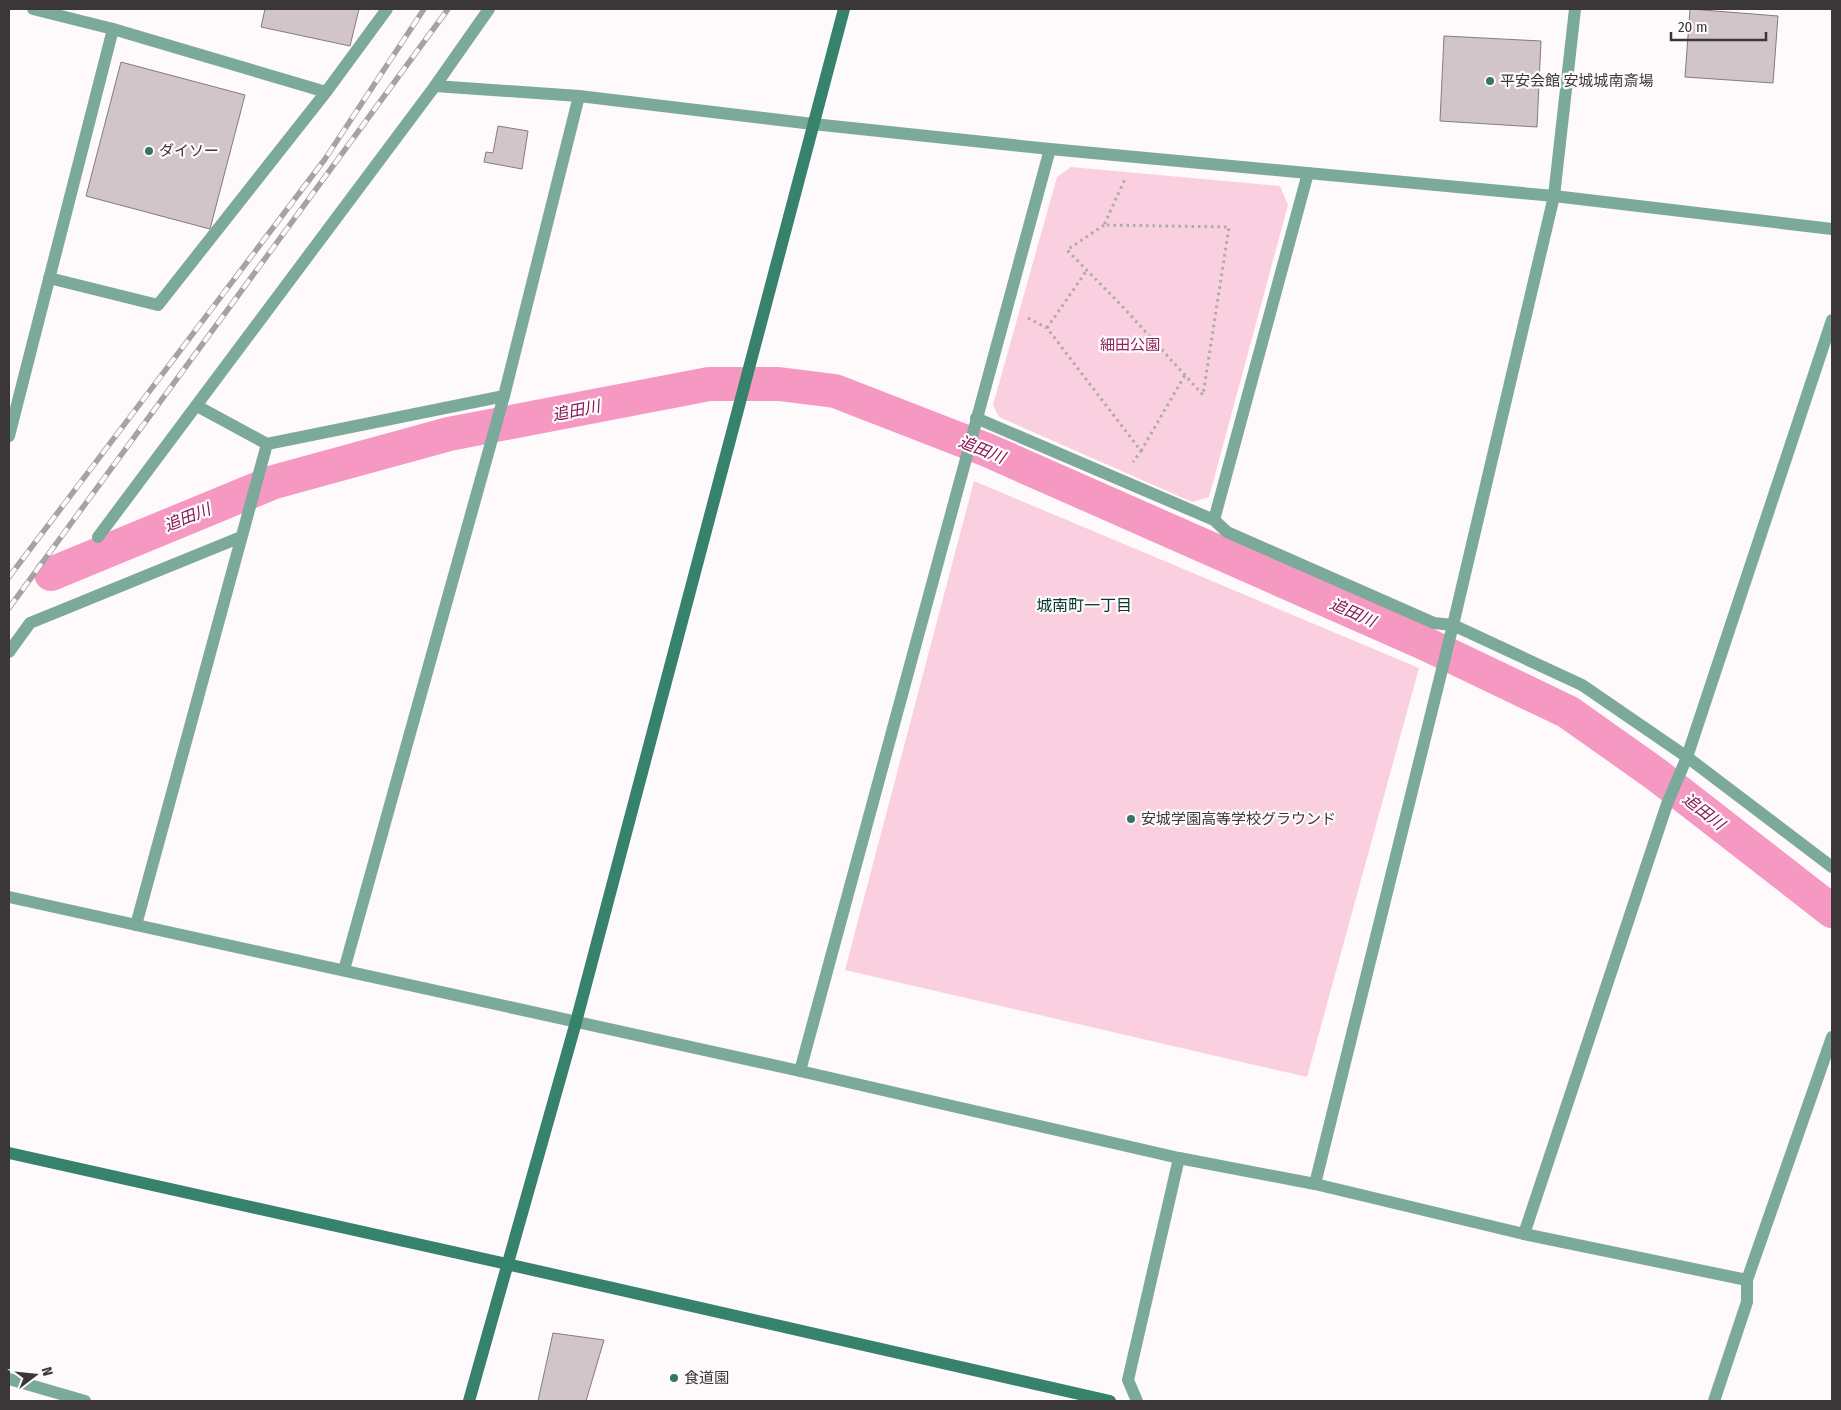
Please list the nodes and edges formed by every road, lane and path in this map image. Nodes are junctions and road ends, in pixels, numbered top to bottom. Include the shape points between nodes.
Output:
1 (33, 9) edge
2 (388, 9) edge
3 (489, 9) edge
4 (844, 9) edge
5 (1575, 9) edge
6 (113, 29) junction
7 (435, 86) junction
8 (326, 92) junction
9 (579, 96) junction
10 (813, 124) junction
11 (1050, 149) junction
12 (1135, 155) junction
13 (1308, 173) junction
14 (1554, 196) junction
15 (1104, 225) junction
16 (1832, 229) edge
17 (1087, 270) junction
18 (49, 278) junction
19 (1832, 320) edge
20 (1185, 375) junction
21 (504, 396) junction
22 (197, 406) junction
23 (976, 418) junction
24 (9, 436) edge
25 (267, 444) junction
26 (1141, 450) junction
27 (1119, 481) junction
28 (1214, 520) junction
29 (98, 537) dead end
30 (241, 537) junction
31 (1453, 624) junction
32 (9, 652) edge
33 (1687, 757) junction
34 (1832, 867) edge
35 (9, 897) edge
36 (136, 925) junction
37 (344, 970) junction
38 (576, 1022) junction
39 (1832, 1037) edge
40 (800, 1071) junction
41 (9, 1153) edge
42 (1179, 1158) junction
43 (1315, 1184) junction
44 (1524, 1234) junction
45 (507, 1264) junction
46 (1748, 1280) junction
47 (9, 1379) edge
48 (85, 1401) edge
49 (469, 1401) edge
50 (1110, 1401) edge
51 (1137, 1401) edge
52 (1714, 1401) edge

1 - 6 street
2 - 8 street
3 - 7 street
4 - 10 street
5 - 14 street
6 - 8 street
6 - 18 street
7 - 9 street
7 - 22 street
8 - 18 street via 158,305
9 - 10 street
9 - 21 street
10 - 11 street
10 - 38 street
11 - 12 street
11 - 23 street
12 - 13 street
12 - 15 path
13 - 14 street
13 - 28 street
14 - 16 street
14 - 31 street
15 - 17 path via 1067,250
15 - 20 path via 1229,227 1203,395
17 - 20 path
17 - 26 path via 1046,328
18 - 24 street
19 - 33 street
20 - 26 path
21 - 25 street
21 - 37 street
22 - 25 street
22 - 29 street
23 - 27 street
23 - 40 street
25 - 30 street
26 - 27 path
27 - 28 street
28 - 31 street via 1227,532 1434,623
30 - 32 street via 30,623
30 - 36 street
31 - 33 street via 1582,685
31 - 43 street
33 - 34 street
33 - 44 street via 1667,804
35 - 36 street
36 - 37 street
37 - 38 street
38 - 40 street
38 - 45 street
39 - 46 street
40 - 42 street
41 - 45 street
42 - 43 street
42 - 51 street via 1128,1380
43 - 44 street
44 - 46 street
45 - 49 street
45 - 50 street
46 - 52 street via 1747,1302
47 - 48 street

